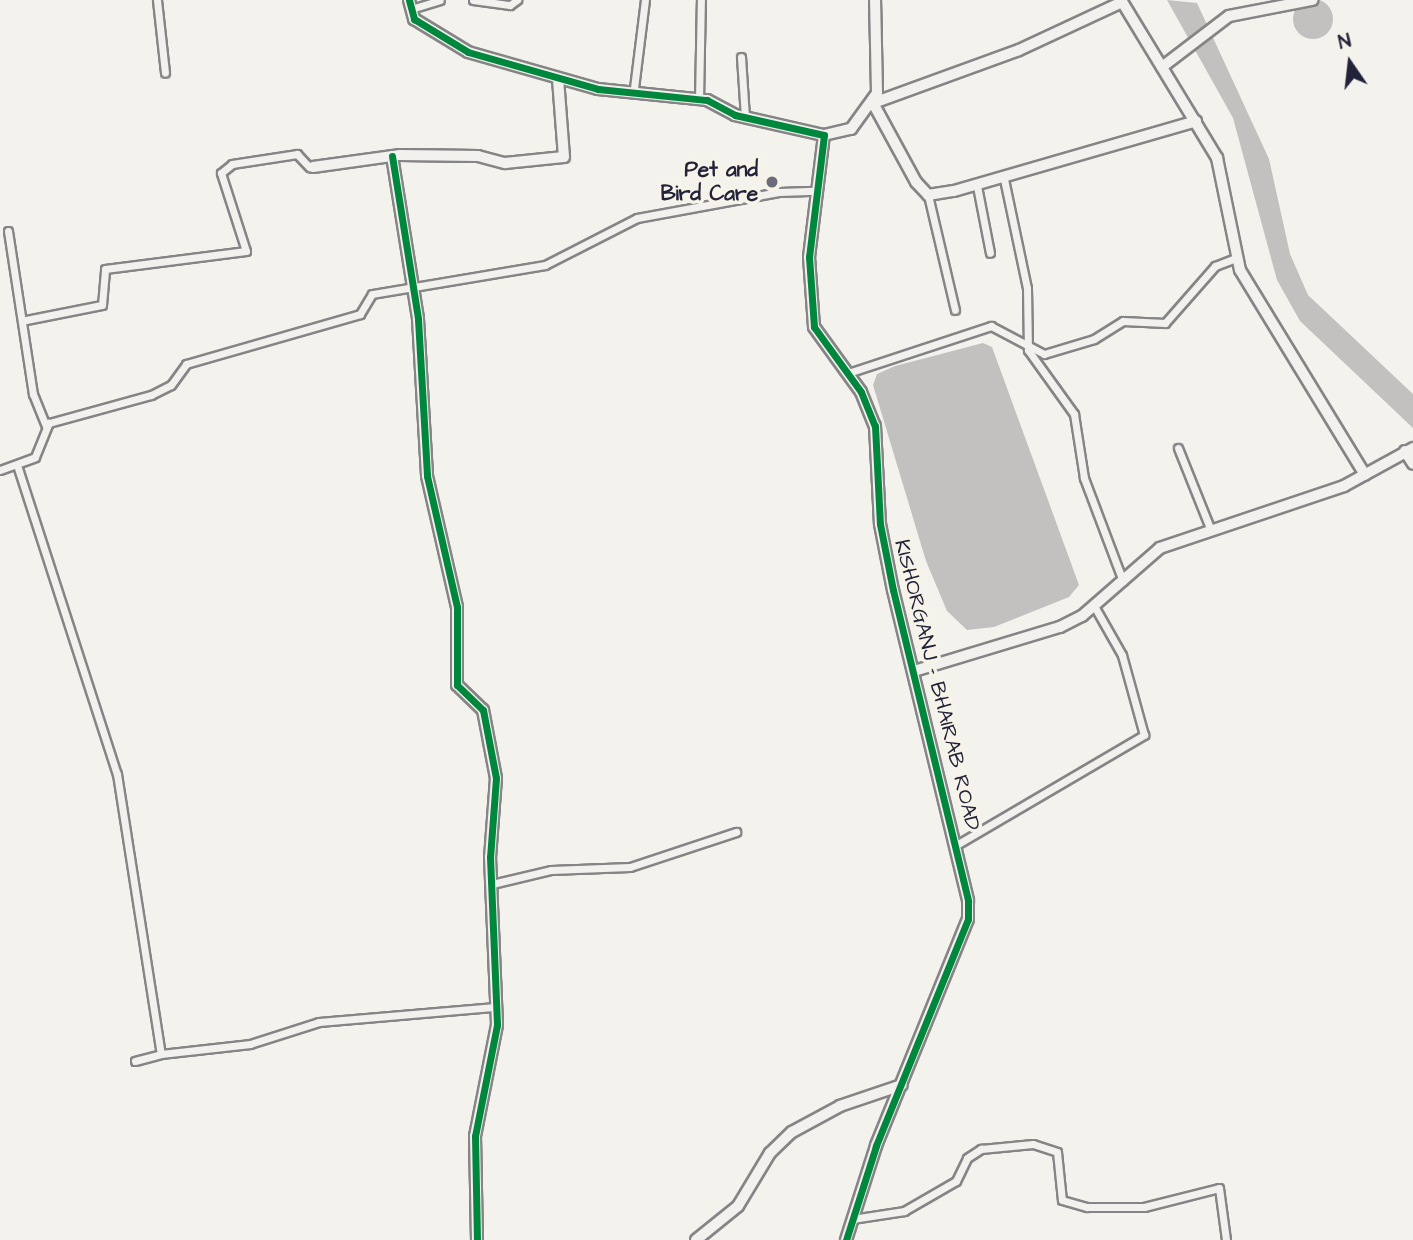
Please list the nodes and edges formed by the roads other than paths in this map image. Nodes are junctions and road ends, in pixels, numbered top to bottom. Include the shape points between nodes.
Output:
1 (157, 0) edge
2 (440, 0) edge
3 (473, 0) edge
4 (517, 0) edge
5 (645, 0) edge
6 (701, 0) edge
7 (875, 0) edge
8 (1312, 0) edge
9 (1121, 1) edge
10 (1266, 3) edge
11 (410, 4) edge
12 (741, 57) dead end
13 (1162, 66) junction
14 (165, 73) dead end
15 (558, 79) junction
16 (634, 88) junction
17 (699, 100) junction
18 (873, 103) junction
19 (745, 117) junction
20 (1196, 121) junction
21 (824, 135) junction
22 (392, 156) junction
23 (311, 167) joint
24 (1004, 178) junction
25 (977, 186) junction
26 (816, 191) junction
27 (928, 195) junction
28 (8, 231) dead end
29 (990, 253) dead end
30 (1236, 258) junction
31 (413, 283) junction
32 (955, 310) dead end
33 (26, 320) junction
34 (1028, 350) junction
35 (848, 373) junction
36 (46, 426) junction
37 (1178, 448) dead end
38 (1409, 450) edge
39 (1413, 464) edge
40 (17, 465) junction
41 (0, 470) edge
42 (1365, 475) junction
43 (1210, 528) junction
44 (1123, 581) junction
45 (1094, 606) junction
46 (914, 671) junction
47 (736, 832) dead end
48 (958, 844) junction
49 (492, 884) junction
50 (495, 1007) junction
51 (161, 1054) junction
52 (135, 1061) dead end
53 (902, 1085) junction
54 (852, 1219) junction
55 (477, 1240) edge
56 (696, 1240) edge
57 (846, 1240) edge
58 (1226, 1240) edge

1 - 14 street
2 - 11 street
3 - 4 street
5 - 16 street
6 - 17 street
7 - 18 street
8 - 10 street
9 - 13 street
9 - 18 street via 1019,50
10 - 13 street via 1216,22
11 - 15 street via 440,40
12 - 19 street
13 - 20 street
15 - 16 street via 598,89
15 - 22 street via 564,157 505,163 478,156
16 - 17 street
17 - 19 street
18 - 21 street via 851,129
18 - 27 street
19 - 21 street
20 - 24 street
20 - 30 street via 1217,158
21 - 26 street, KISHORGANJ - BHAIRAB ROAD
22 - 23 street
22 - 31 street
23 - 33 street via 304,166 297,154 232,164 221,173 246,251 104,269 102,305
24 - 25 street
24 - 34 street via 1027,288
25 - 27 street
25 - 29 street
26 - 31 street via 779,191 637,218 541,266
26 - 35 street, KISHORGANJ - BHAIRAB ROAD via 808,281 814,327
27 - 32 street
28 - 33 street
30 - 34 street via 1215,265 1165,323 1123,321 1076,346 1044,354
30 - 42 street
31 - 36 street via 371,295 360,314 186,364 171,385 151,395
31 - 49 street via 421,437 457,607 457,685 481,705 492,748
33 - 36 street via 33,394
34 - 35 street via 991,327
34 - 44 street via 1074,414 1084,478
35 - 46 street, KISHORGANJ - BHAIRAB ROAD via 875,426 880,524
36 - 40 street via 35,457
37 - 43 street
38 - 39 street
38 - 42 street
40 - 41 street
40 - 51 street via 117,774
42 - 43 street
43 - 44 street via 1160,548
44 - 45 street
45 - 46 street via 1038,636
45 - 48 street via 1122,655 1144,735
46 - 48 street, KISHORGANJ - BHAIRAB ROAD
47 - 49 street via 630,867 551,870
48 - 53 street, KISHORGANJ - BHAIRAB ROAD via 968,919
49 - 50 street
50 - 51 street via 319,1022 250,1044
50 - 55 street via 493,1055 475,1136
51 - 52 street
53 - 54 street, KISHORGANJ - BHAIRAB ROAD
53 - 56 street via 840,1106 792,1132 770,1153 738,1206
54 - 57 street, KISHORGANJ - BHAIRAB ROAD
54 - 58 street via 904,1210 956,1181 967,1158 981,1149 1033,1144 1057,1152 1062,1200 1087,1207 1144,1207 1219,1188

